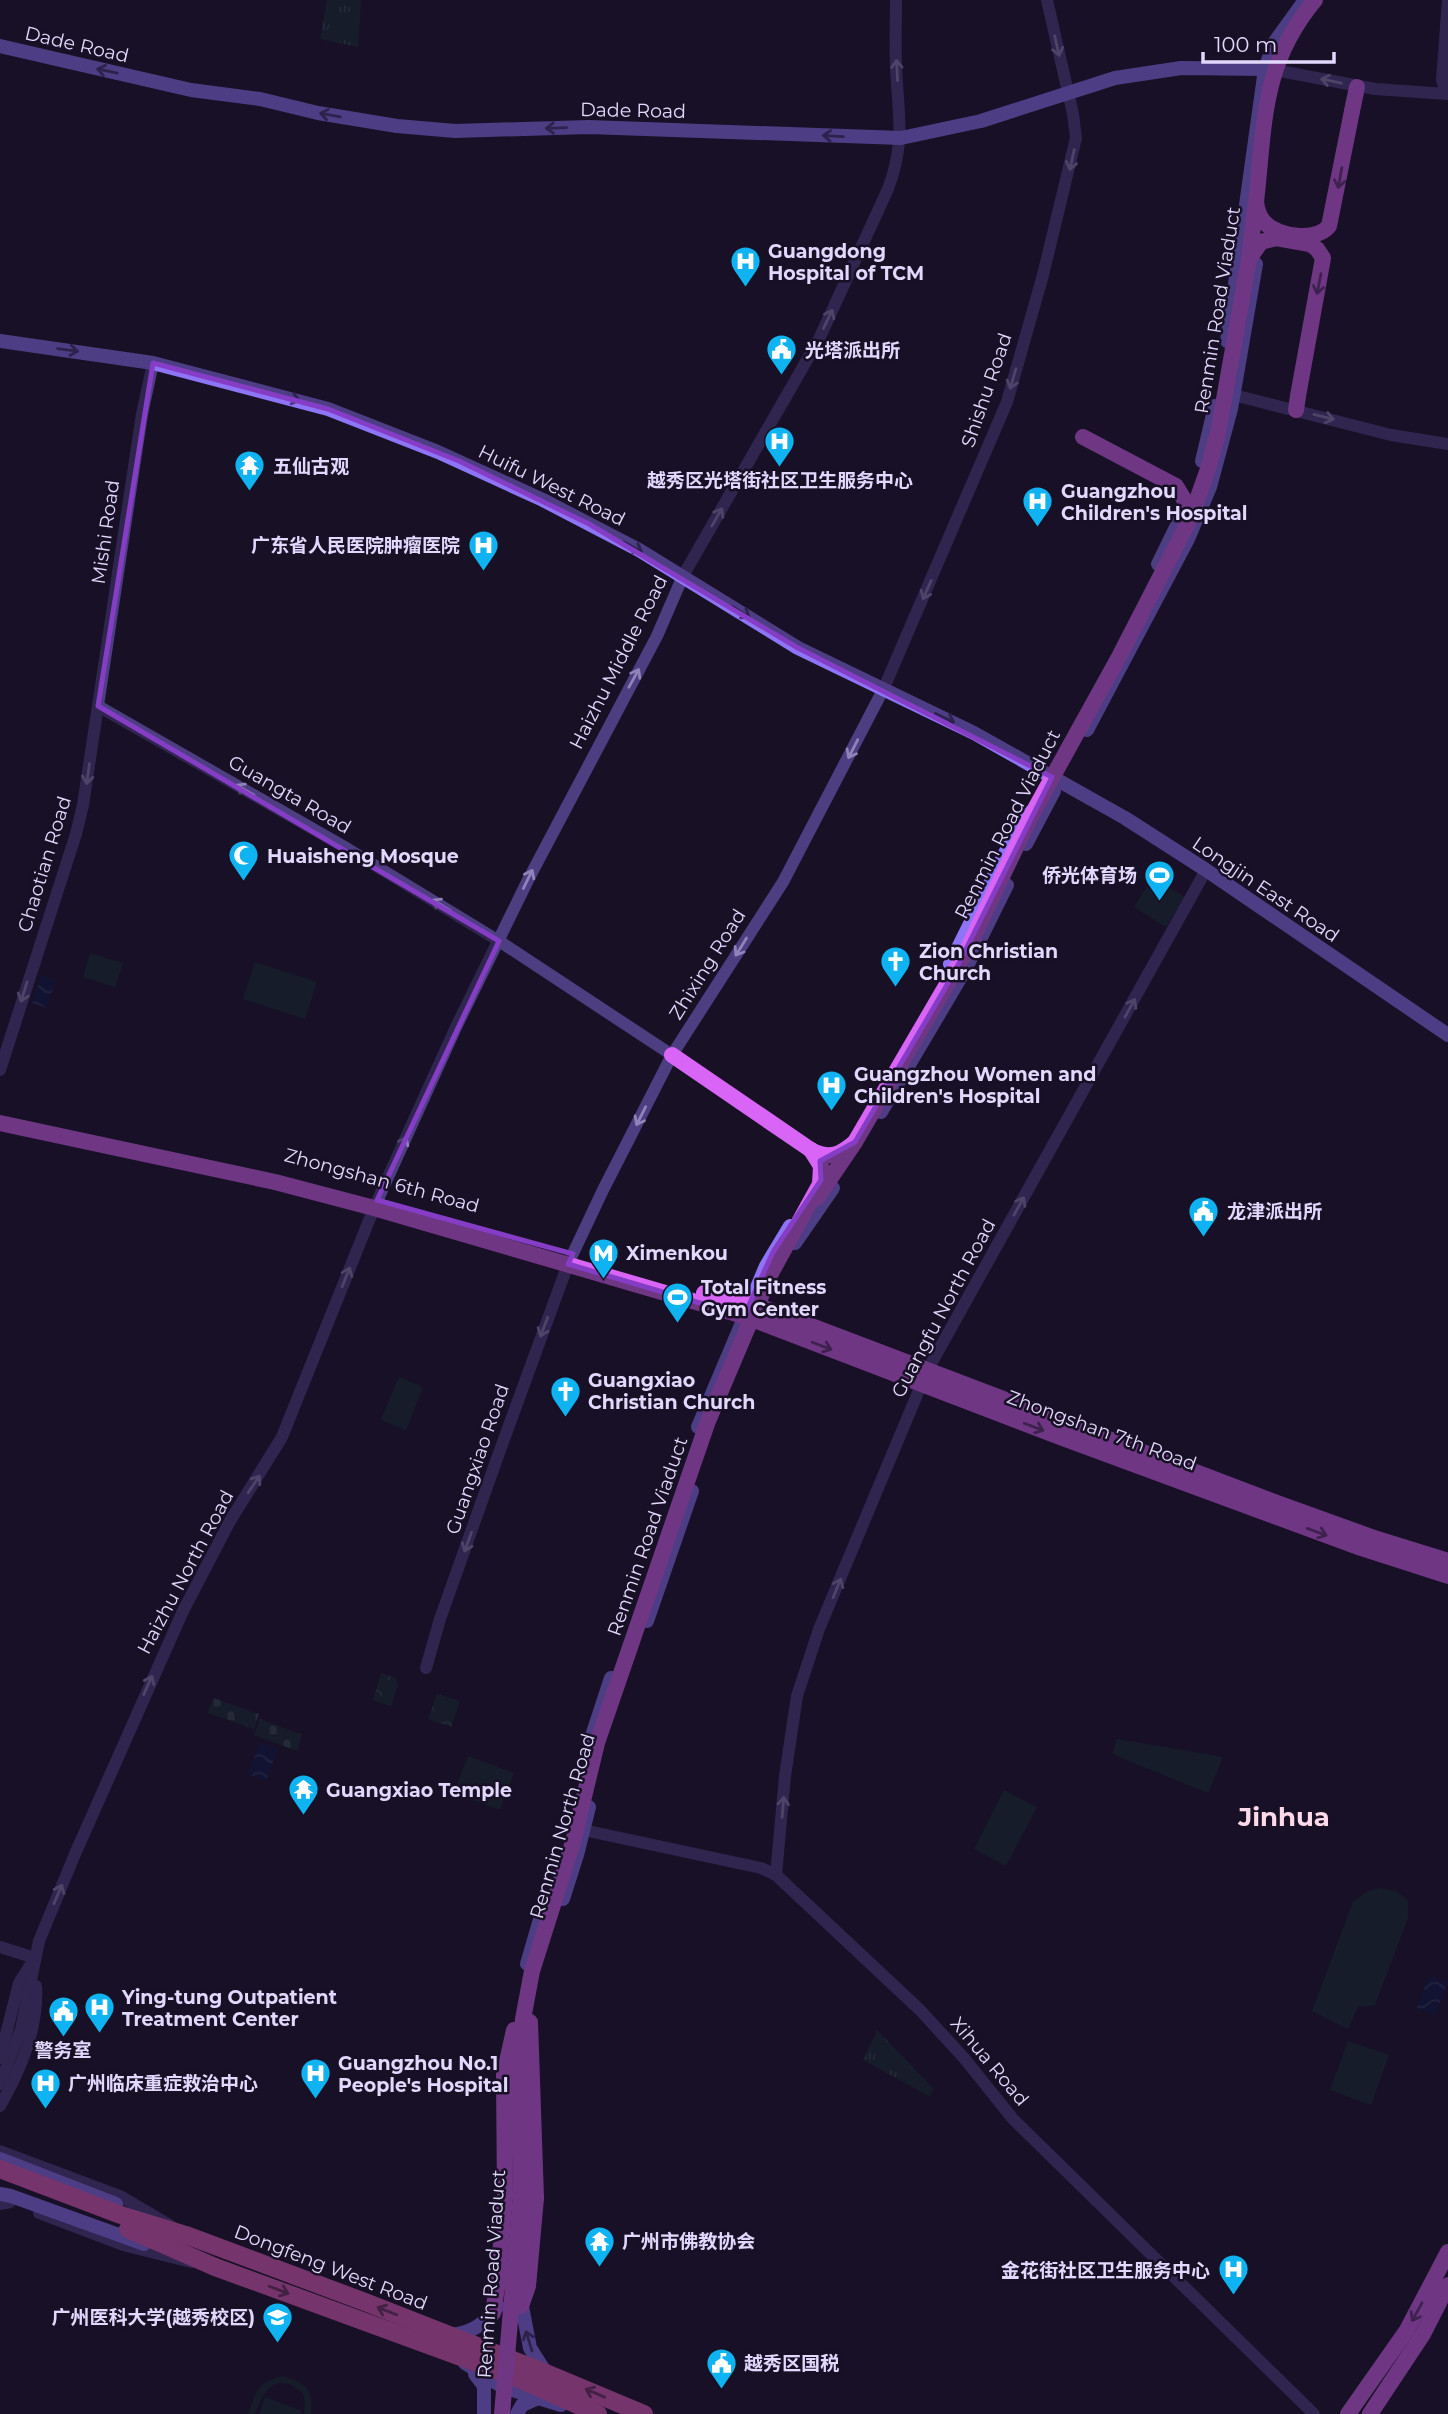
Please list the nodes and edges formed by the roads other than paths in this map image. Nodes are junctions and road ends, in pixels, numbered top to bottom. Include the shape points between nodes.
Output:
1 (896, 0) edge
2 (1047, 0) edge
3 (1305, 0) edge
4 (1315, 0) edge
5 (1324, 0) edge
6 (1448, 0) edge
7 (0, 46) edge
8 (1265, 69) junction
9 (1281, 71) junction
10 (1357, 87) junction
11 (1068, 93) junction
12 (1447, 94) edge
13 (901, 138) junction
14 (1256, 202) junction
15 (1249, 259) junction
16 (0, 341) edge
17 (153, 363) junction
18 (1219, 391) junction
19 (1234, 395) junction
20 (1297, 403) junction
21 (1083, 438) dead end
22 (1448, 444) edge
23 (1183, 532) junction
24 (683, 576) junction
25 (884, 688) junction
26 (98, 706) junction
27 (1045, 774) junction
28 (1059, 781) junction
29 (1206, 870) junction
30 (499, 941) junction
31 (1448, 1035) edge
32 (672, 1055) junction
33 (0, 1070) edge
34 (0, 1114) edge
35 (0, 1123) edge
36 (855, 1142) junction
37 (811, 1150) junction
38 (376, 1204) junction
39 (800, 1223) junction
40 (571, 1259) junction
41 (754, 1312) junction
42 (924, 1378) junction
43 (1448, 1562) edge
44 (1448, 1576) edge
45 (426, 1668) dead end
46 (577, 1829) junction
47 (776, 1875) junction
48 (0, 1947) edge
49 (35, 1958) junction
50 (529, 1984) junction
51 (0, 2058) edge
52 (0, 2084) edge
53 (0, 2106) edge
54 (2, 2158) edge
55 (0, 2180) edge
56 (4, 2197) edge
57 (186, 2235) junction
58 (1448, 2252) edge
59 (215, 2267) junction
60 (1448, 2285) edge
61 (521, 2306) junction
62 (496, 2308) junction
63 (451, 2335) junction
64 (452, 2355) junction
65 (545, 2373) junction
66 (538, 2398) junction
67 (1351, 2411) edge
68 (484, 2414) edge
69 (502, 2414) edge
70 (517, 2414) edge
71 (589, 2414) edge
72 (598, 2414) edge
73 (644, 2414) edge
74 (1314, 2414) edge
75 (1370, 2414) edge

13 -> 1 street, Haizhu Middle Road
2 -> 11 street, Shishu Road
3 - 8 main road via 1272,47
4 - 14 main road, Renmin Road Viaduct, bridge via 1294,26 1272,74
5 - 9 main road via 1291,46
6 - 12 street via 1442,79
13 -> 7 main road, Dade Road via 589,127 428,130 191,90
8 - 9 street
8 - 11 main road, Dade Road via 1158,71
8 - 18 main road
10 -> 9 street
9 - 19 main road
10 - 12 street
10 -> 14 main road, bridge via 1333,218 1324,232 1308,236 1275,230 1263,221
11 - 13 main road, Dade Road via 981,121
11 -> 25 street, Shishu Road via 1075,126 1074,153 1007,402
24 -> 13 street, Haizhu Middle Road via 819,339 888,189
14 - 15 main road, Renmin Road Viaduct, bridge
15 -> 20 main road, bridge via 1261,242 1276,238 1310,244 1323,258
15 - 23 main road, Renmin Road Viaduct, bridge via 1218,433
16 -> 17 main road, Huifu West Road
17 -> 24 main road, Huifu West Road via 374,425 542,500
17 - 26 street, Mishi Road
18 - 19 street
18 - 27 main road via 1187,505
19 - 20 street
19 - 28 main road via 1219,459 1196,524
20 -> 22 street via 1391,435
21 - 23 main road, bridge via 1176,486 1185,501
23 - 36 main road, Renmin Road Viaduct, bridge via 1043,793 967,950
24 -> 25 main road, Huifu West Road via 798,648
30 -> 24 street, Haizhu Middle Road
25 -> 27 main road, Huifu West Road
25 -> 32 street, Zhixing Road via 783,882
30 -> 26 street, Guangta Road
26 -> 33 street, Chaotian Road via 76,834
27 - 28 main road, Longjin East Road
27 - 41 main road via 945,973 855,1127 773,1252
28 - 29 main road, Longjin East Road
28 - 41 main road via 965,970 856,1154
29 - 31 main road, Longjin East Road
42 -> 29 street, Guangfu North Road
30 - 32 street, Guangta Road
38 -> 30 street, Haizhu Middle Road
32 - 37 main road
32 -> 40 street, Zhixing Road
34 - 38 main road, Zhongshan 6th Road via 278,1174
35 - 38 main road, Zhongshan 6th Road
36 - 37 main road, bridge via 832,1157
36 - 39 main road, Renmin Road Viaduct, bridge
37 - 39 main road, bridge via 821,1167 820,1184
38 - 40 main road, Zhongshan 6th Road
49 -> 38 street, Haizhu North Road via 54,1902 183,1611 230,1521 282,1437
39 - 50 main road, Renmin Road Viaduct, bridge via 766,1283 708,1421 597,1743 573,1842
40 - 41 main road, Zhongshan 6th Road
40 -> 45 street, Guangxiao Road
41 - 42 main road, Zhongshan 7th Road
41 - 46 main road, Renmin North Road via 702,1415 598,1714
42 - 43 main road, Zhongshan 7th Road
42 -> 44 main road, Zhongshan 7th Road via 1342,1541
47 -> 42 street, Guangfu North Road via 797,1696
46 - 47 street, Xihua Road
46 - 61 main road, Renmin North Road via 530,2029
46 - 62 main road, Renmin North Road via 524,1972 514,2034 514,2202 508,2269
47 - 74 street, Xihua Road via 920,2010 1013,2119
48 - 49 street
49 - 51 street via 19,1983
49 - 52 street via 21,2029
49 - 53 street via 37,1993 29,2038
50 - 61 main road, bridge via 536,2198 528,2286
50 - 62 main road, bridge via 504,2075 505,2196
50 - 69 main road, Renmin Road Viaduct, bridge via 518,2068 521,2194
54 - 57 main road
54 - 57 highway, Dongfeng West Road via 121,2215
55 - 59 highway, Dongfeng West Road via 163,2242
56 - 59 main road
56 - 59 street via 148,2253
63 -> 57 highway, Dongfeng West Road
58 -> 67 main road via 1407,2330
59 -> 64 highway, Dongfeng West Road
60 - 75 main road via 1423,2334
61 - 62 main road
65 -> 61 main road, Renmin North Road via 530,2348
62 - 63 main road via 471,2332
63 - 65 highway, Dongfeng West Road
64 - 66 main road via 503,2387
64 - 68 main road via 482,2380
64 - 72 highway, Dongfeng West Road
73 -> 65 highway, Dongfeng West Road
66 - 70 main road via 522,2405
66 - 71 main road

